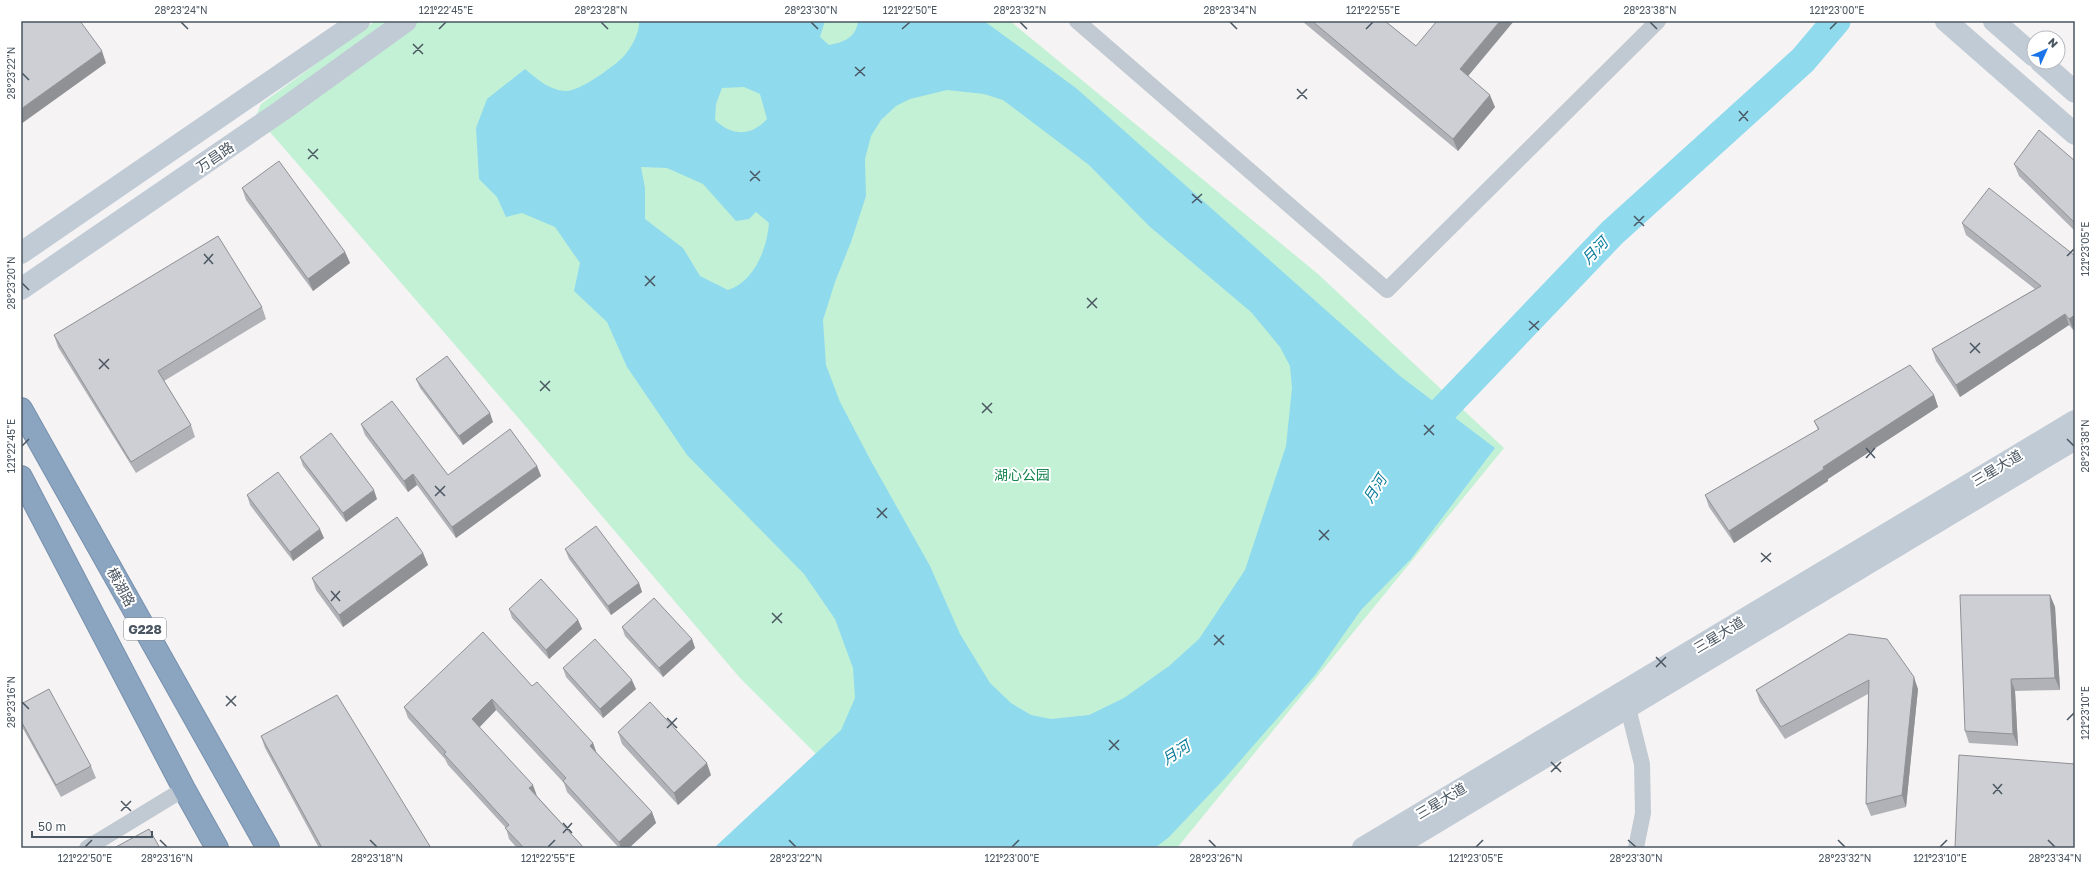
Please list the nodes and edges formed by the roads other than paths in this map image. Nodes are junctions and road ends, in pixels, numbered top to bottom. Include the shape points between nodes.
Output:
1 (359, 21) edge
2 (406, 21) edge
3 (1077, 21) edge
4 (1658, 21) edge
5 (1946, 21) edge
6 (1994, 21) edge
7 (2026, 49) edge
8 (2050, 70) edge
9 (2075, 92) edge
10 (2075, 134) edge
11 (21, 253) edge
12 (21, 289) edge
13 (21, 409) edge
14 (2075, 421) edge
15 (2075, 439) edge
16 (21, 477) edge
17 (1628, 708) junction
18 (184, 789) junction
19 (87, 848) edge
20 (217, 848) edge
21 (268, 848) edge
22 (1363, 848) edge
23 (1394, 848) edge
24 (1636, 848) edge

1 - 11 street
2 - 12 street, 万昌路 via 281,111
3 - 4 street via 1387,290
5 - 10 street
6 - 7 street
8 - 9 street
13 - 21 highway, 横湖路 / G228
14 - 22 street, 三星大道
15 - 17 street, 三星大道
16 - 18 highway, G228
17 - 23 street, 三星大道
17 - 24 street via 1642,764 1643,812
18 - 19 street
18 - 20 highway, G228

